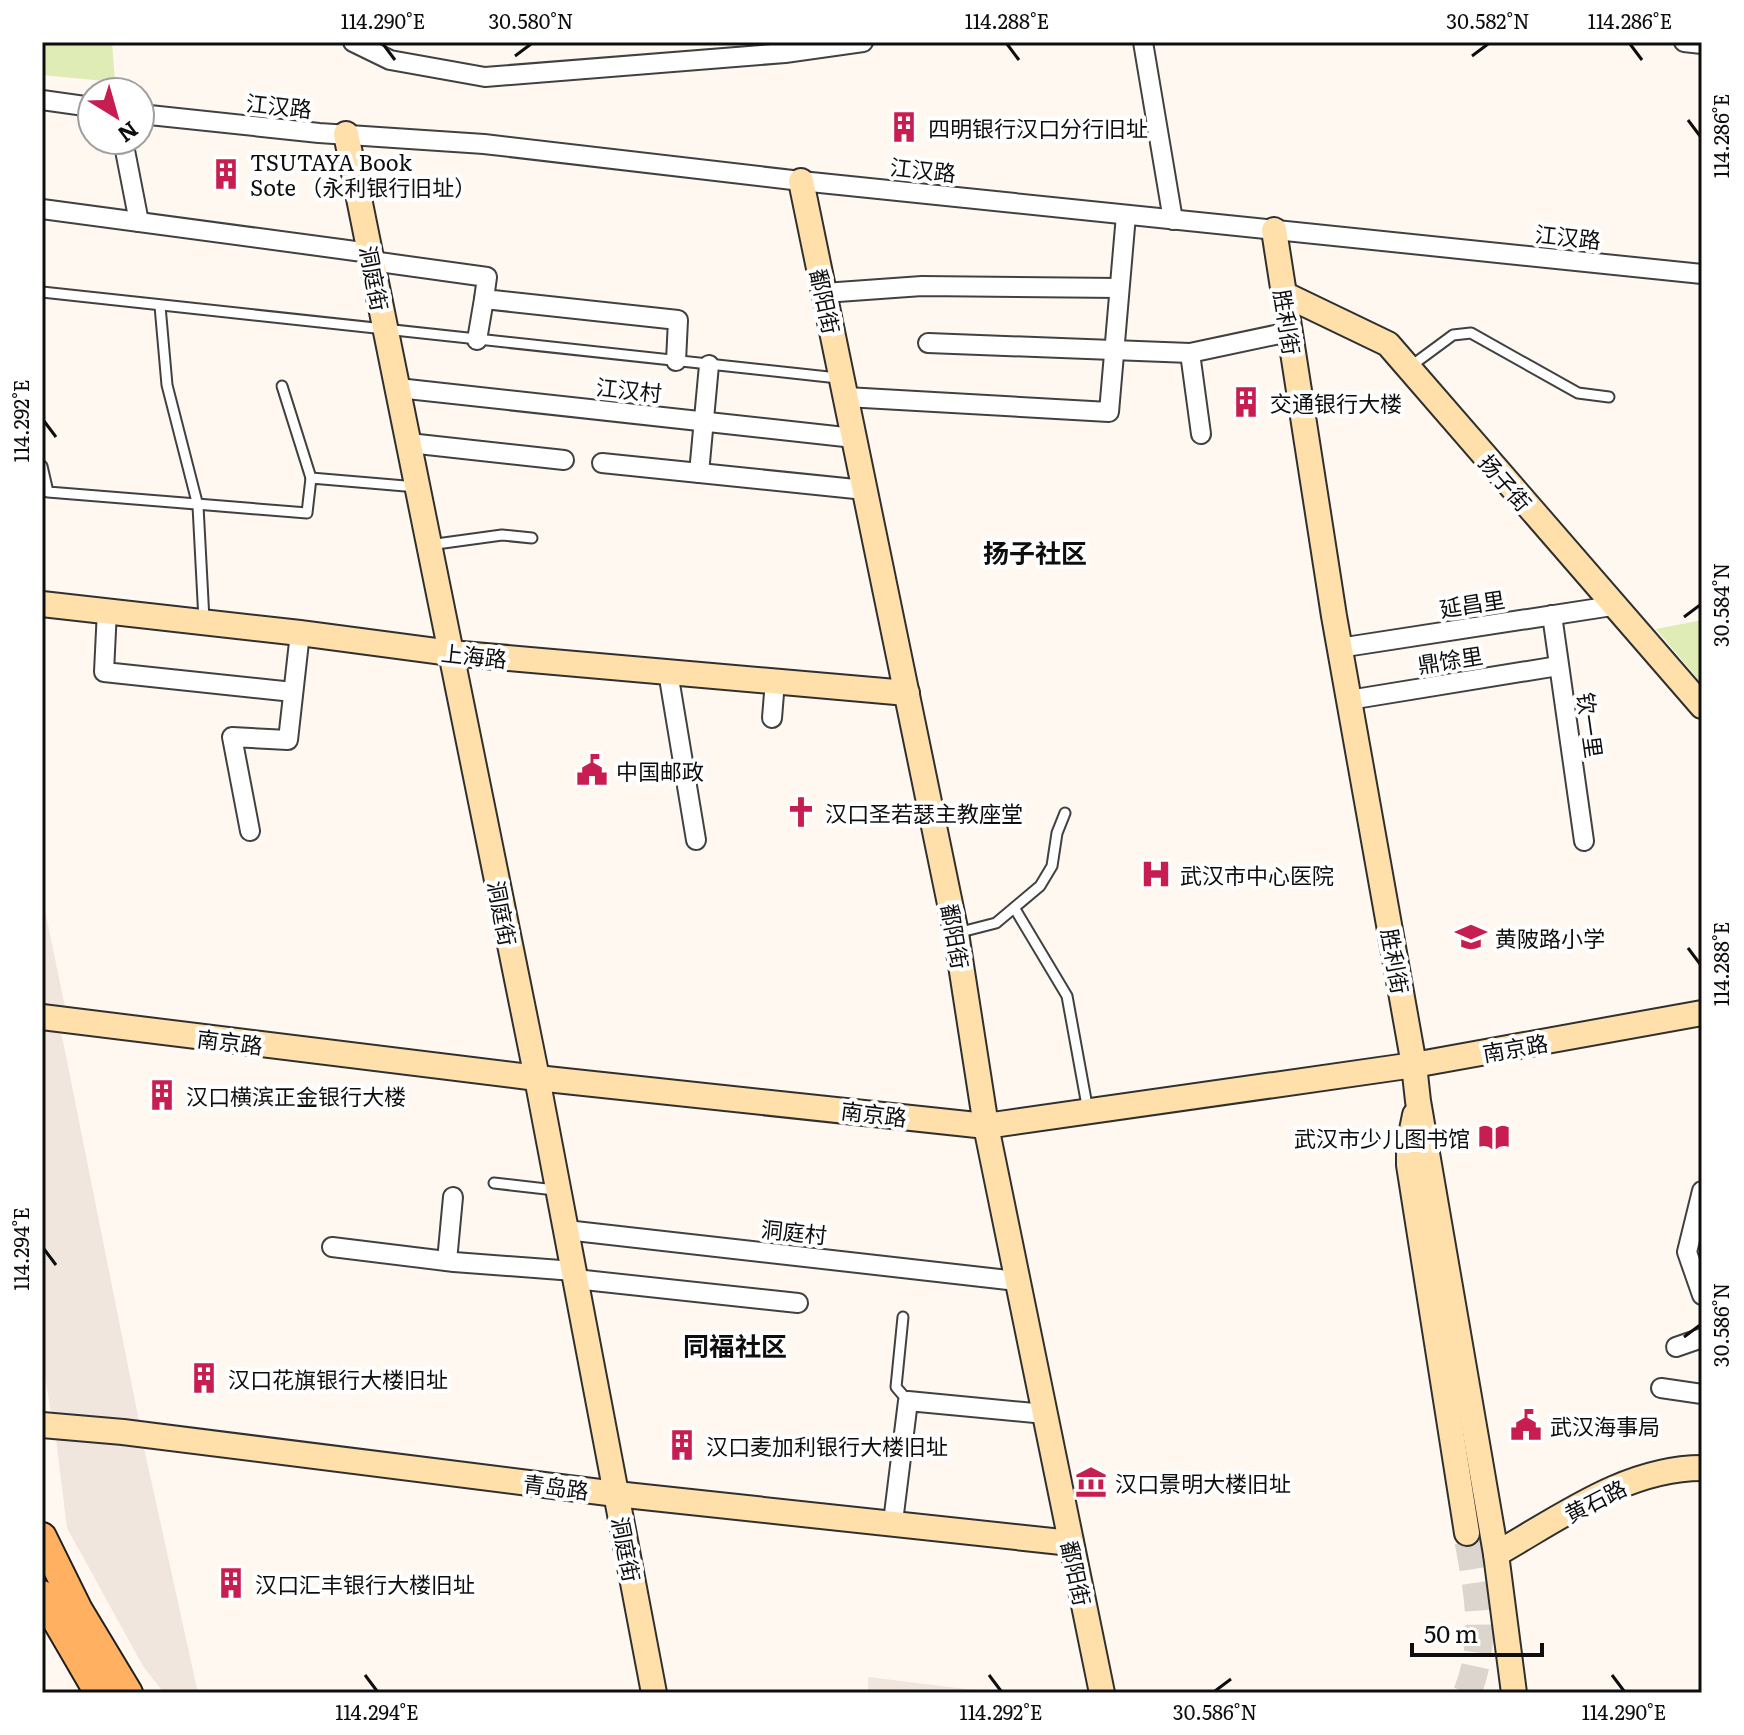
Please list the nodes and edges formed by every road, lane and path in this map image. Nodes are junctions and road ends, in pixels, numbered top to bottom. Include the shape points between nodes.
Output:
1 (353, 42) edge
2 (863, 42) edge
3 (1143, 42) edge
4 (1684, 42) edge
5 (1702, 44) edge
6 (784, 47) edge
7 (42, 100) edge
8 (76, 105) edge
9 (156, 116) edge
10 (346, 134) junction
11 (126, 156) edge
12 (801, 181) junction
13 (42, 209) edge
14 (1126, 215) junction
15 (1173, 220) junction
16 (139, 222) junction
17 (1274, 230) junction
18 (371, 257) junction
19 (1702, 274) edge
20 (1119, 288) junction
21 (42, 292) edge
22 (824, 293) junction
23 (1284, 294) junction
24 (484, 299) junction
25 (160, 306) junction
26 (386, 330) junction
27 (1289, 332) junction
28 (477, 340) junction
29 (928, 343) dead end
30 (1113, 349) junction
31 (1190, 353) junction
32 (676, 361) junction
33 (709, 365) junction
34 (1408, 368) junction
35 (282, 386) dead end
36 (398, 388) junction
37 (844, 388) junction
38 (1609, 397) dead end
39 (704, 421) junction
40 (1201, 434) dead end
41 (854, 438) junction
42 (409, 443) junction
43 (564, 460) dead end
44 (602, 463) dead end
45 (42, 466) edge
46 (699, 473) junction
47 (311, 478) junction
48 (417, 487) junction
49 (865, 490) junction
50 (198, 506) junction
51 (532, 538) dead end
52 (429, 545) junction
53 (42, 604) edge
54 (1612, 606) junction
55 (107, 610) junction
56 (1552, 615) junction
57 (204, 623) junction
58 (300, 633) junction
59 (1339, 648) junction
60 (451, 653) junction
61 (1558, 666) junction
62 (668, 672) junction
63 (775, 681) junction
64 (293, 692) junction
65 (907, 693) junction
66 (1349, 700) junction
67 (1702, 706) edge
68 (772, 718) dead end
69 (1065, 813) dead end
70 (250, 831) dead end
71 (696, 840) dead end
72 (1584, 841) dead end
73 (1015, 909) junction
74 (956, 933) junction
75 (1702, 1013) edge
76 (42, 1017) edge
77 (1414, 1065) junction
78 (537, 1078) junction
79 (1418, 1101) junction
80 (1088, 1111) junction
81 (986, 1126) junction
82 (494, 1183) dead end
83 (558, 1190) junction
84 (1702, 1191) edge
85 (453, 1197) dead end
86 (566, 1230) junction
87 (332, 1247) dead end
88 (447, 1261) junction
89 (574, 1275) junction
90 (1017, 1281) junction
91 (1702, 1295) edge
92 (798, 1303) dead end
93 (903, 1317) dead end
94 (1702, 1338) edge
95 (1676, 1347) dead end
96 (1661, 1388) dead end
97 (1702, 1394) edge
98 (908, 1401) junction
99 (1045, 1414) junction
100 (42, 1425) edge
101 (1702, 1468) edge
102 (616, 1494) junction
103 (893, 1522) junction
104 (1467, 1533) tunnel mouth
105 (42, 1537) edge
106 (1071, 1543) junction
107 (1496, 1554) junction
108 (42, 1595) edge
109 (99, 1693) edge
110 (128, 1693) edge
111 (654, 1693) edge
112 (1102, 1693) edge
113 (1514, 1693) edge

1 - 6 street via 390,60 485,77
2 - 6 street
3 - 15 street
4 - 5 street
7 - 8 street
9 - 10 street, 江汉路
10 - 12 street, 江汉路 via 484,144
10 - 18 street, 洞庭街
11 - 16 street
12 - 14 street, 江汉路
12 - 22 street, 鄱阳街
13 - 16 street
14 - 15 street, 江汉路
14 - 20 street
15 - 17 street, 江汉路
16 - 18 street
17 - 19 street, 江汉路
17 - 23 street, 胜利街
18 - 24 street via 487,277
18 - 26 street, 洞庭街
20 - 22 street via 922,286
20 - 30 street
21 - 25 lane
22 - 37 street, 鄱阳街
23 - 27 street, 胜利街
23 - 34 street, 扬子街 via 1388,344
24 - 28 street
24 - 32 street via 678,320
25 - 26 lane
25 - 50 lane via 167,385
26 - 28 lane
26 - 36 street, 洞庭街
27 - 31 street
27 - 59 street, 胜利街
28 - 32 lane
29 - 30 street
30 - 31 street
30 - 37 street via 1109,412
31 - 40 street
32 - 33 lane
33 - 37 lane
33 - 39 street
34 - 38 lane via 1453,335 1471,333 1578,393
34 - 54 street, 扬子街
35 - 47 lane
36 - 39 street, 江汉村
36 - 42 street, 洞庭街
37 - 41 street, 鄱阳街
39 - 41 street, 江汉村
39 - 46 street
41 - 49 street, 鄱阳街
42 - 43 street
42 - 48 street, 洞庭街
44 - 46 street
45 - 50 lane via 48,492
46 - 49 street
47 - 48 lane
47 - 50 lane via 307,513
48 - 52 street, 洞庭街
49 - 65 street, 鄱阳街
50 - 57 lane
51 - 52 lane via 502,535
52 - 60 street, 洞庭街
53 - 55 street, 上海路
54 - 56 street, 延昌里
54 - 67 street, 扬子街
55 - 57 street, 上海路
55 - 64 street via 104,672
56 - 59 street, 延昌里
56 - 61 street, 钦一里
57 - 58 street, 上海路
58 - 60 street, 上海路
58 - 64 street
59 - 66 street, 胜利街
60 - 62 street, 上海路
60 - 78 street, 洞庭街
61 - 66 street, 鼎馀里
61 - 72 street, 钦一里
62 - 63 street, 上海路
62 - 71 street
63 - 65 street, 上海路
63 - 68 street
64 - 70 street via 288,740 232,737
65 - 74 street, 鄱阳街
66 - 77 street, 胜利街
69 - 73 lane via 1047,874
73 - 74 lane via 996,923
73 - 80 lane via 1067,996
74 - 81 street, 鄱阳街
75 - 77 street, 南京路
76 - 78 street, 南京路
77 - 79 street, 胜利街
77 - 80 street, 南京路
78 - 81 street, 南京路
78 - 83 street, 洞庭街
79 - 104 street via 1409,1165
79 - 107 street, 胜利街
80 - 81 street, 南京路
81 - 90 street, 鄱阳街
82 - 83 lane
83 - 86 street, 洞庭街
84 - 91 street via 1687,1252
85 - 88 street
86 - 89 street, 洞庭街
86 - 90 street, 洞庭村
87 - 88 street
88 - 89 street
89 - 92 street
89 - 102 street, 洞庭街
90 - 99 street, 鄱阳街
93 - 98 lane via 896,1387
94 - 95 street
96 - 97 street
98 - 99 street
98 - 103 street
99 - 106 street, 鄱阳街
100 - 102 street, 青岛路
101 - 107 street, 黄石路 via 1619,1485
102 - 103 street, 青岛路
102 - 111 street, 洞庭街
103 - 106 street, 青岛路
105 - 110 main road
106 - 112 street, 鄱阳街
107 - 113 street, 胜利街
108 - 109 main road

